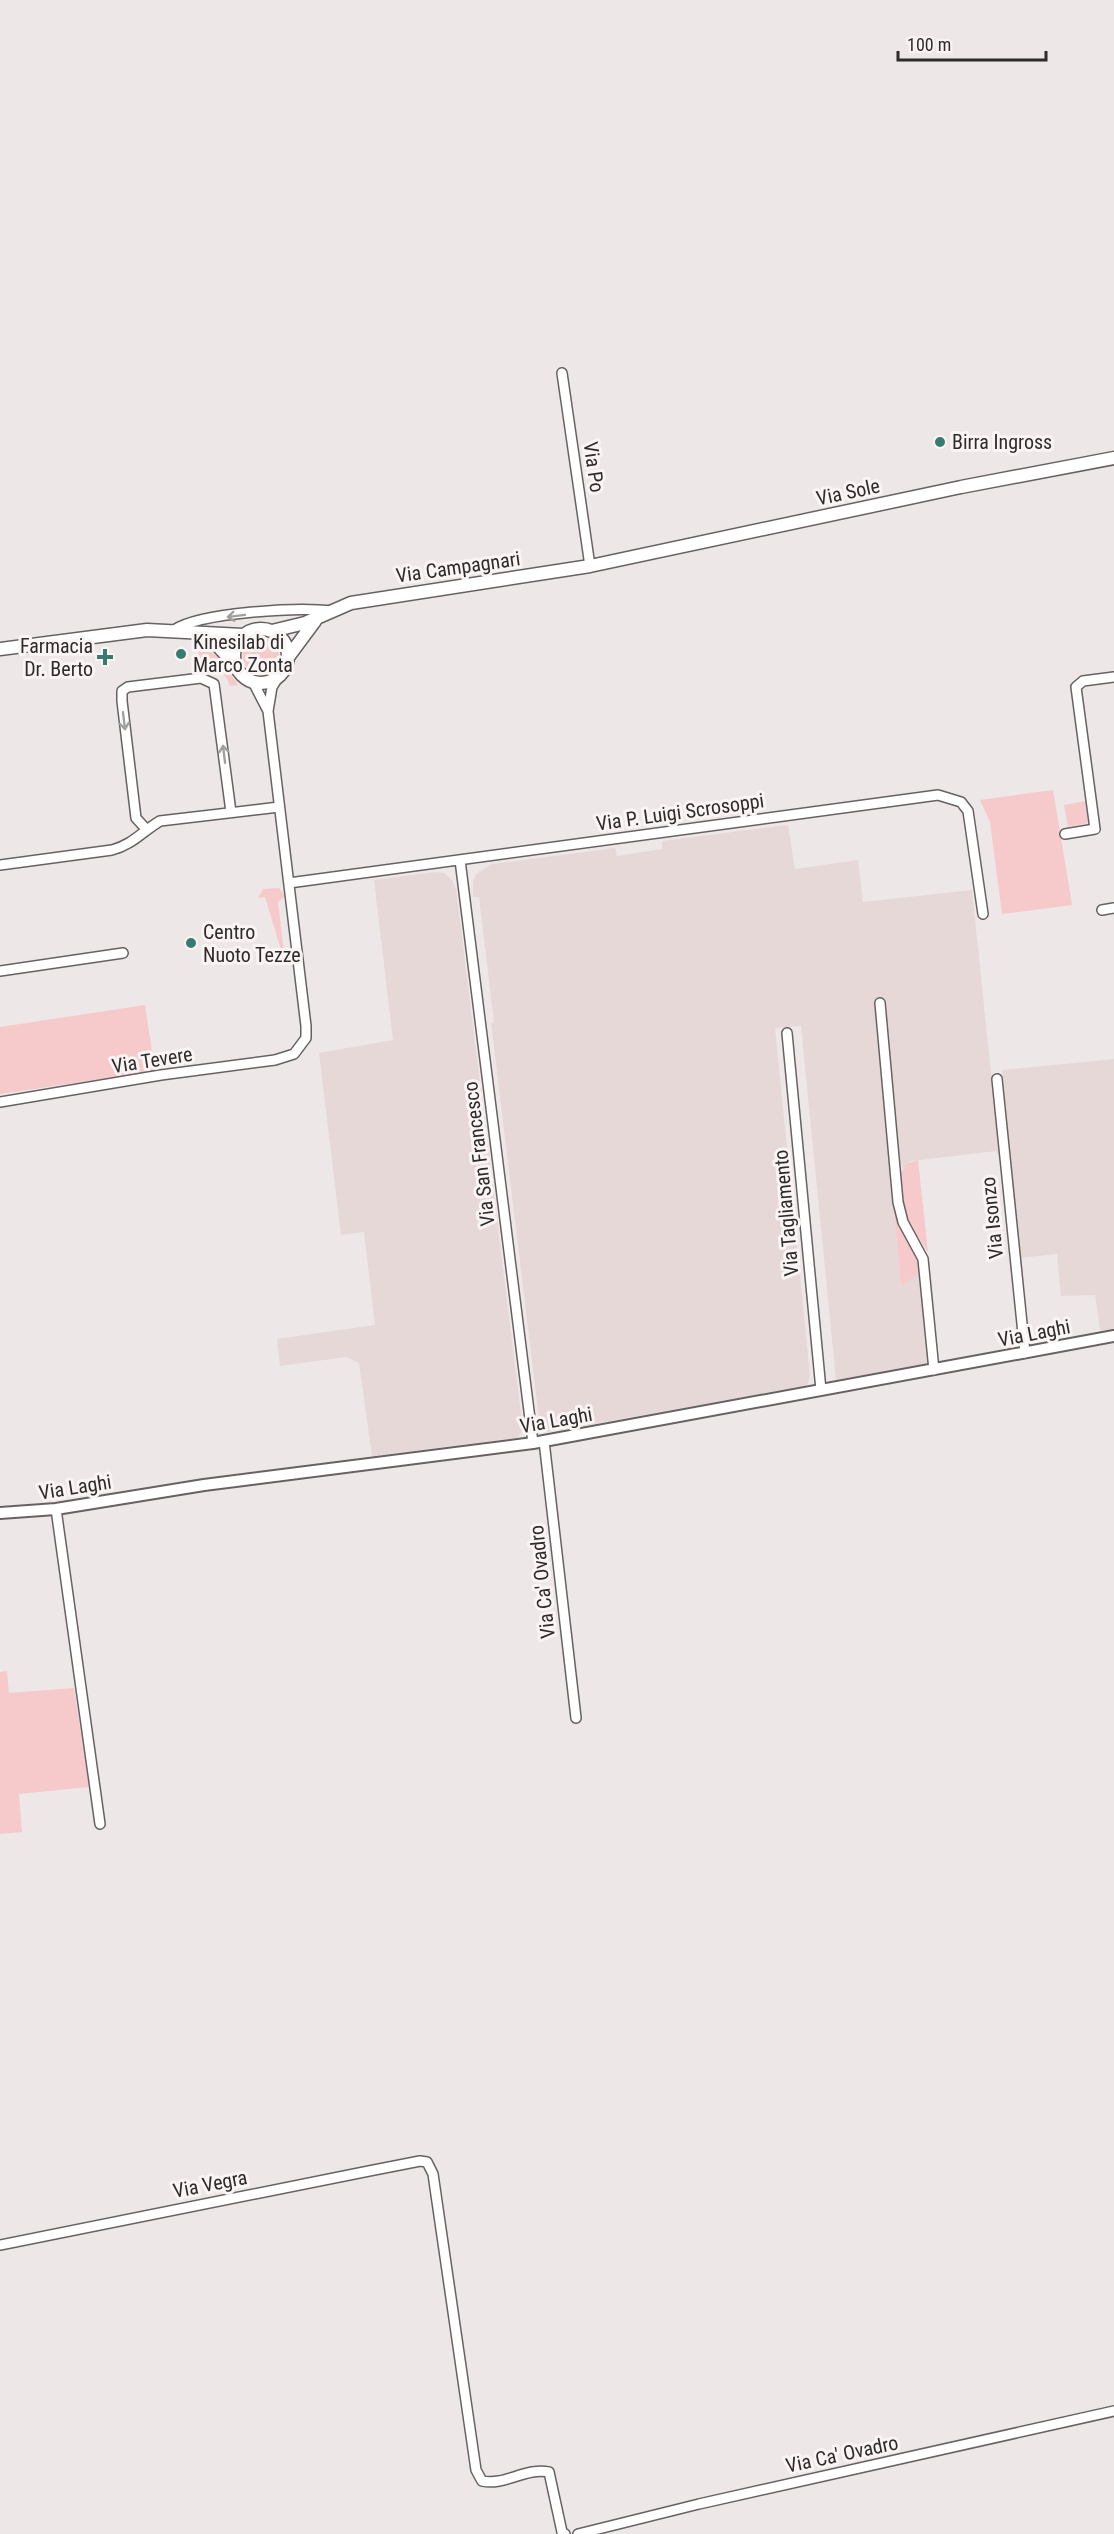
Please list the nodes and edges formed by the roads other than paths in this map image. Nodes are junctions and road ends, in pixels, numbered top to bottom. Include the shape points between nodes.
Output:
1 (562, 373) dead end
2 (1114, 458) edge
3 (591, 566) junction
4 (332, 611) junction
5 (318, 618) junction
6 (174, 630) junction
7 (272, 631) junction
8 (196, 633) junction
9 (243, 635) junction
10 (0, 649) edge
11 (289, 656) junction
12 (234, 663) junction
13 (1114, 677) edge
14 (278, 679) junction
15 (253, 682) junction
16 (268, 711) junction
17 (279, 807) junction
18 (231, 812) junction
19 (146, 829) junction
20 (1065, 834) dead end
21 (460, 860) junction
22 (0, 865) edge
23 (289, 883) junction
24 (1114, 908) edge
25 (1102, 910) dead end
26 (983, 914) dead end
27 (123, 953) dead end
28 (0, 971) edge
29 (880, 1003) dead end
30 (787, 1033) dead end
31 (997, 1078) dead end
32 (0, 1102) edge
33 (1114, 1336) edge
34 (1025, 1353) junction
35 (934, 1370) junction
36 (821, 1390) junction
37 (539, 1442) junction
38 (56, 1509) junction
39 (0, 1513) edge
40 (576, 1718) dead end
41 (100, 1824) dead end
42 (0, 2245) edge
43 (1114, 2411) edge
44 (565, 2534) edge
45 (578, 2534) edge

1 - 3 street, Via Po
2 - 3 main road, Via Sole
3 - 4 main road, Via Campagnari via 367,600
4 - 5 main road, Via Campagnari
4 -> 6 street, Via Campagnari via 294,609 248,614 184,623
5 - 7 main road, Via Campagnari
5 - 11 main road, Via Campagnari
6 - 8 main road, Via Campagnari
6 - 10 main road, Via Campagnari
7 - 9 main road via 257,629
7 - 11 main road via 284,640
8 - 9 main road, Via Campagnari
8 - 12 main road, Via Campagnari via 215,642
9 - 12 main road via 235,648
11 - 14 main road
12 - 15 main road
13 - 20 street via 1083,681 1076,687 1095,829
14 - 15 main road
14 - 16 street via 272,687
15 - 16 street
16 - 17 street
17 - 18 street
17 - 23 street
18 - 19 street via 160,821
18 -> 19 street via 214,684 201,678 128,687 123,691 122,701 136,818
19 - 22 street via 128,846 112,850
21 - 23 street, Via P. Luigi Scrosoppi
21 - 26 street, Via P. Luigi Scrosoppi via 938,795 961,802 968,811
21 - 37 street, Via San Francesco
23 - 32 street, Via Tevere via 306,1026 304,1042 294,1054
24 - 25 street
27 - 28 street
29 - 35 street via 898,1202 903,1222 923,1259
30 - 36 street, Via Tagliamento
31 - 34 street, Via Isonzo
33 - 34 street, Via Laghi
34 - 35 street, Via Laghi
35 - 36 street, Via Laghi
36 - 37 street, Via Laghi
37 - 38 street, Via Laghi via 214,1483
37 - 40 street, Via Ca' Ovadro
38 - 39 street, Via Laghi
38 - 41 street
42 - 44 street, Via Vegra via 426,2162 433,2174 476,2470 482,2481 494,2484 534,2472 549,2472
43 - 45 street, Via Ca' Ovadro

